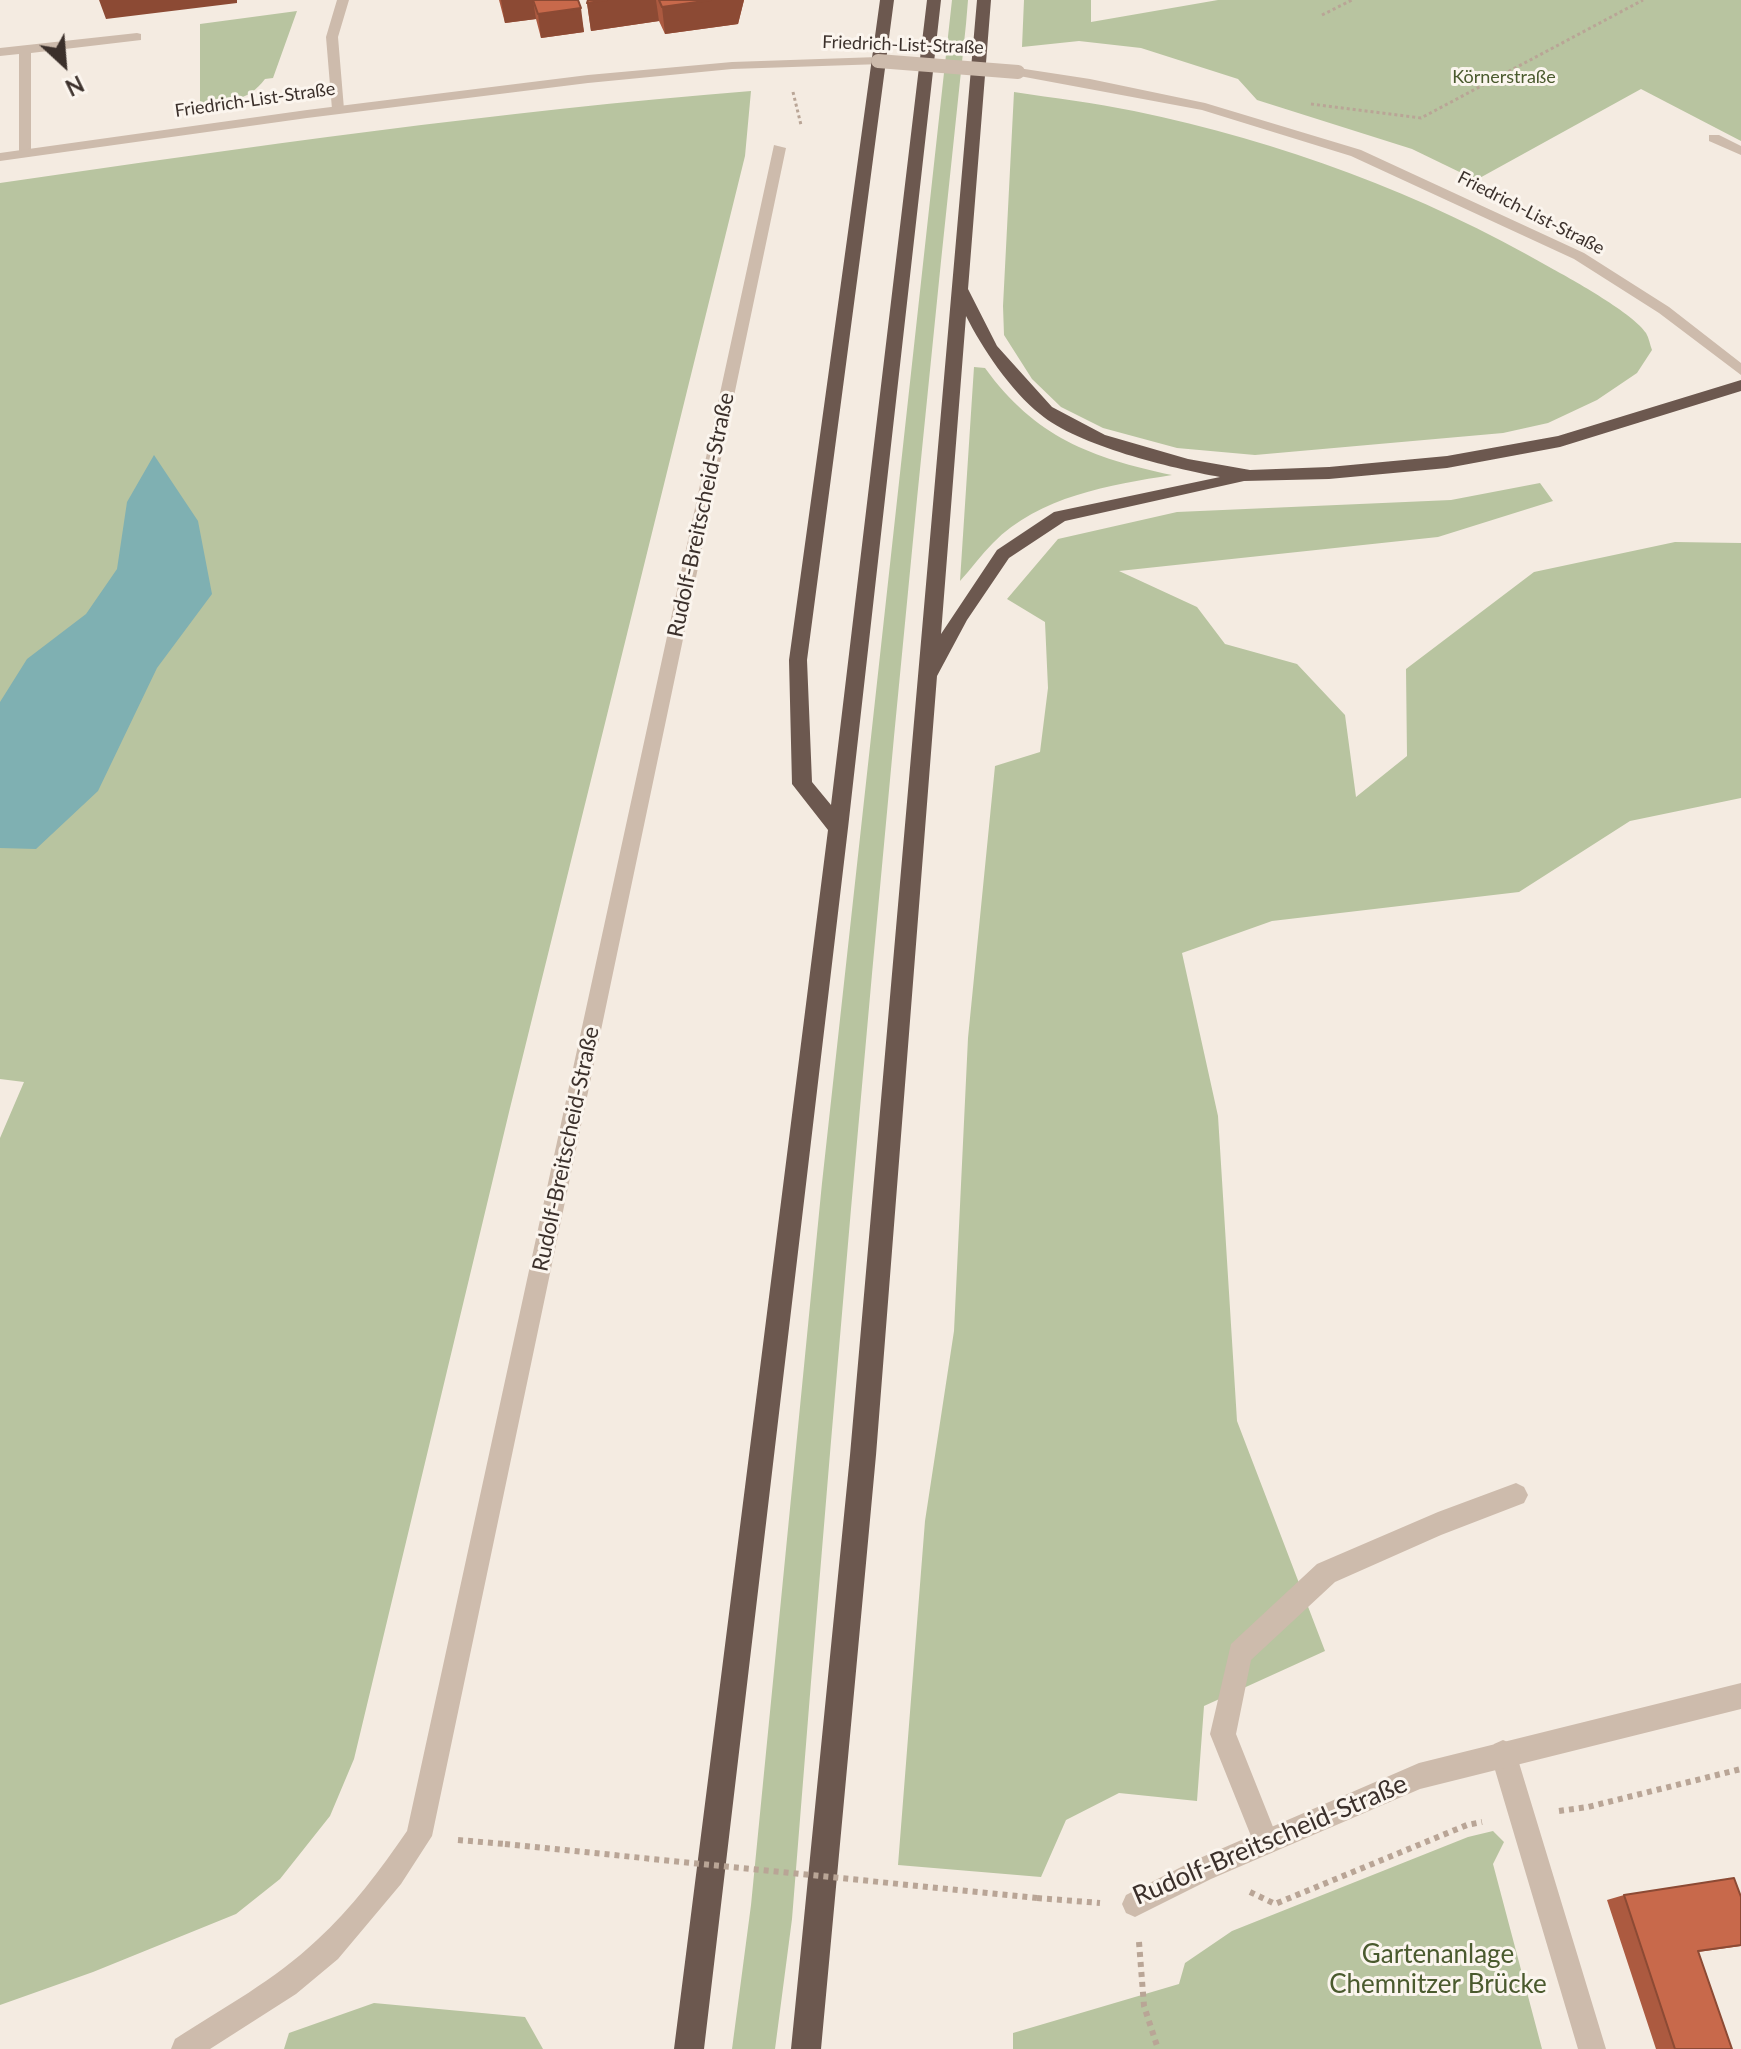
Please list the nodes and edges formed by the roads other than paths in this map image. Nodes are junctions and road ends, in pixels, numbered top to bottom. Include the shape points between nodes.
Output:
1 (343, 0) edge
2 (887, 0) edge
3 (934, 0) edge
4 (984, 0) edge
5 (137, 37) dead end
6 (25, 50) junction
7 (0, 52) edge
8 (878, 61) junction
9 (338, 109) junction
10 (1714, 138) dead end
11 (779, 148) road end
12 (1741, 151) edge
13 (24, 154) junction
14 (0, 157) edge
15 (961, 291) junction
16 (1741, 370) edge
17 (1741, 385) edge
18 (1250, 476) junction
19 (925, 683) junction
20 (838, 828) junction
21 (1516, 1495) dead end
22 (1741, 1696) edge
23 (1503, 1753) junction
24 (1266, 1842) junction
25 (1135, 1904) road end
26 (185, 2049) edge
27 (689, 2049) edge
28 (806, 2049) edge
29 (1592, 2049) edge

1 - 9 street via 332,37
2 - 8 highway
3 - 20 highway
4 - 15 highway
5 - 6 street
6 - 7 street
6 - 13 street
8 - 9 street, Friedrich-List-Straße via 613,75
8 - 16 street, Friedrich-List-Straße, bridge via 1090,83 1205,107 1356,153 1579,256 1664,310
8 - 20 highway via 798,660 802,784
9 - 13 street, Friedrich-List-Straße
10 - 12 street
11 - 26 street, Rudolf-Breitscheid-Straße via 419,1836 328,1949 286,1984
13 - 14 street, Friedrich-List-Straße
15 - 18 highway via 990,348 1046,411 1099,439 1187,465
15 - 19 highway
17 - 18 highway via 1560,441 1447,462
18 - 19 highway via 1060,516 1003,554 959,617
19 - 28 highway via 864,1440
20 - 27 highway
21 - 24 street via 1326,1573 1240,1653 1223,1734
22 - 23 street, Rudolf-Breitscheid-Straße
23 - 24 street, Rudolf-Breitscheid-Straße via 1419,1776
23 - 29 street
24 - 25 street, Rudolf-Breitscheid-Straße

